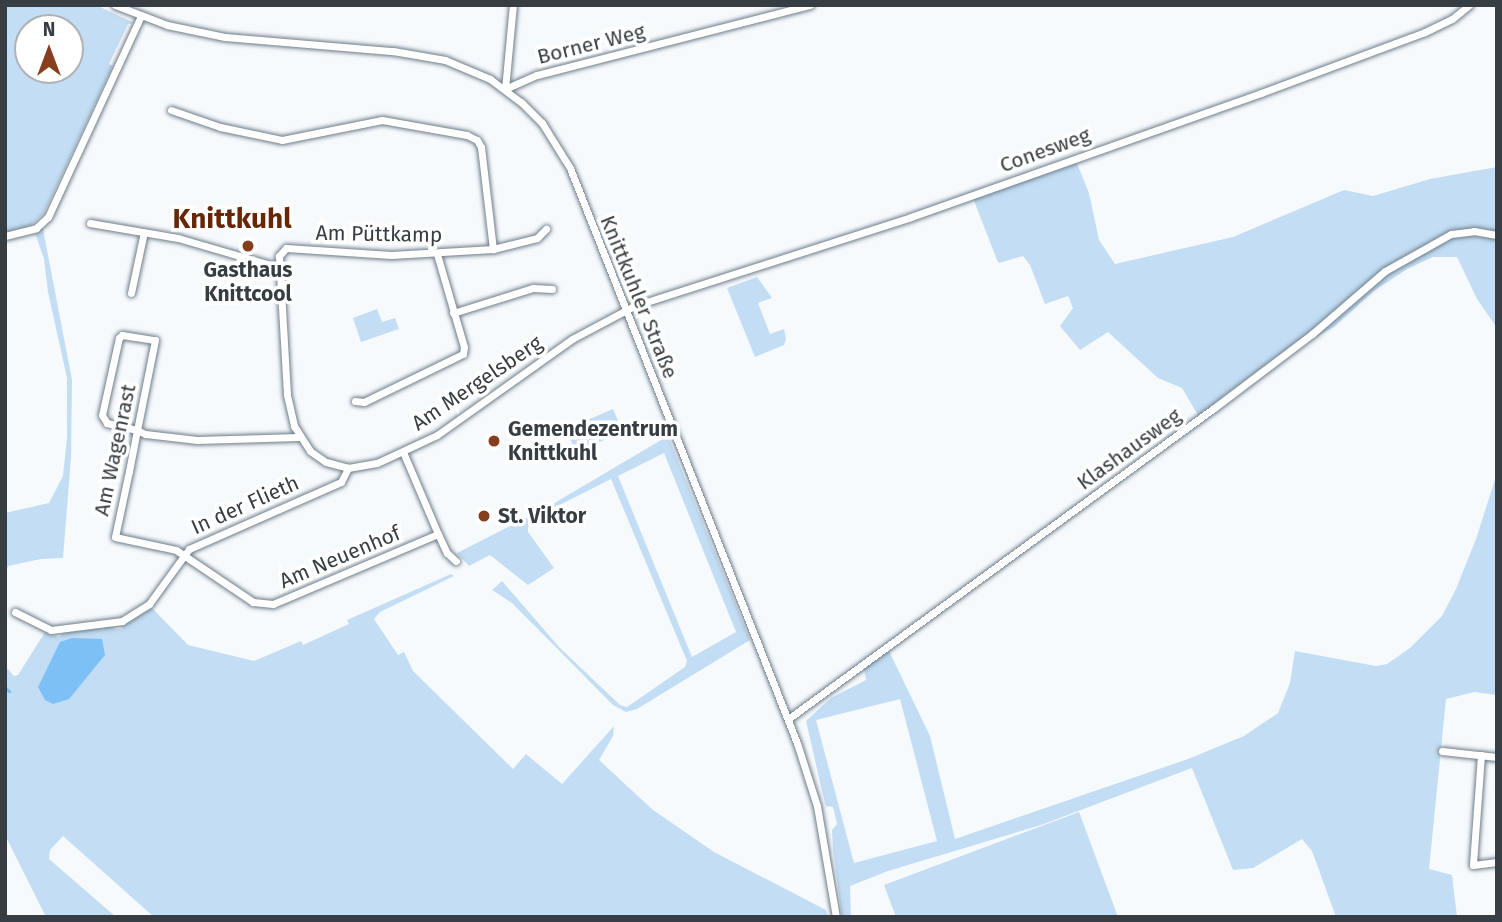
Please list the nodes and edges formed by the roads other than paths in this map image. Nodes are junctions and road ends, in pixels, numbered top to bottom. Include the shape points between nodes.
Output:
1 (115, 5) edge
2 (513, 5) edge
3 (810, 5) edge
4 (1469, 5) edge
5 (141, 16) junction
6 (505, 89) junction
7 (171, 110) dead end
8 (90, 223) dead end
9 (546, 229) dead end
10 (144, 232) junction
11 (1497, 235) edge
12 (5, 236) edge
13 (493, 249) junction
14 (437, 254) junction
15 (278, 267) junction
16 (552, 289) dead end
17 (131, 293) dead end
18 (625, 310) junction
19 (453, 313) junction
20 (355, 401) dead end
21 (136, 430) junction
22 (299, 436) junction
23 (403, 452) junction
24 (348, 468) junction
25 (438, 534) junction
26 (184, 555) junction
27 (456, 561) dead end
28 (15, 612) dead end
29 (788, 719) junction
30 (1442, 751) dead end
31 (1481, 755) junction
32 (1497, 757) edge
33 (1497, 862) edge
34 (836, 917) edge

1 - 5 street, Knittkuhler Straße
2 - 6 street
3 - 6 street, Borner Weg via 537,75
4 - 18 street, Conesweg via 1425,32 1261,93 911,217
5 - 6 street, Knittkuhler Straße via 225,37 429,56 461,66
5 - 12 street via 48,217 36,228
6 - 18 street, Knittkuhler Straße via 542,123 570,168
7 - 13 street via 220,127 282,140 382,120 471,136 481,147
8 - 10 street
9 - 13 street, Am Püttkamp via 537,238
10 - 15 street
10 - 17 street
11 - 29 street, Klashausweg via 1451,234 1385,271 1312,334 1214,408
13 - 14 street, Am Püttkamp
14 - 15 street, Am Püttkamp via 286,248
14 - 19 street
15 - 22 street via 287,395
16 - 19 street via 533,288
18 - 23 street, Am Mergelsberg via 572,339 437,435
18 - 29 street, Knittkuhler Straße
19 - 20 street via 463,354 364,402
21 - 21 street, Am Wagenrast via 107,423 102,415 119,338 127,334 155,340
21 - 22 street via 197,440
21 - 26 street, Am Wagenrast via 115,537
22 - 24 street via 318,458
23 - 24 street, Am Mergelsberg via 366,467
23 - 25 street
24 - 26 street, In der Flieth via 341,482
25 - 26 street, Am Neuenhof via 266,605 253,602
25 - 27 street
26 - 28 street, In der Flieth via 149,604 122,621 51,630
29 - 34 street, Knittkuhler Straße via 813,788
30 - 31 street
31 - 32 street
31 - 33 street via 1473,866

